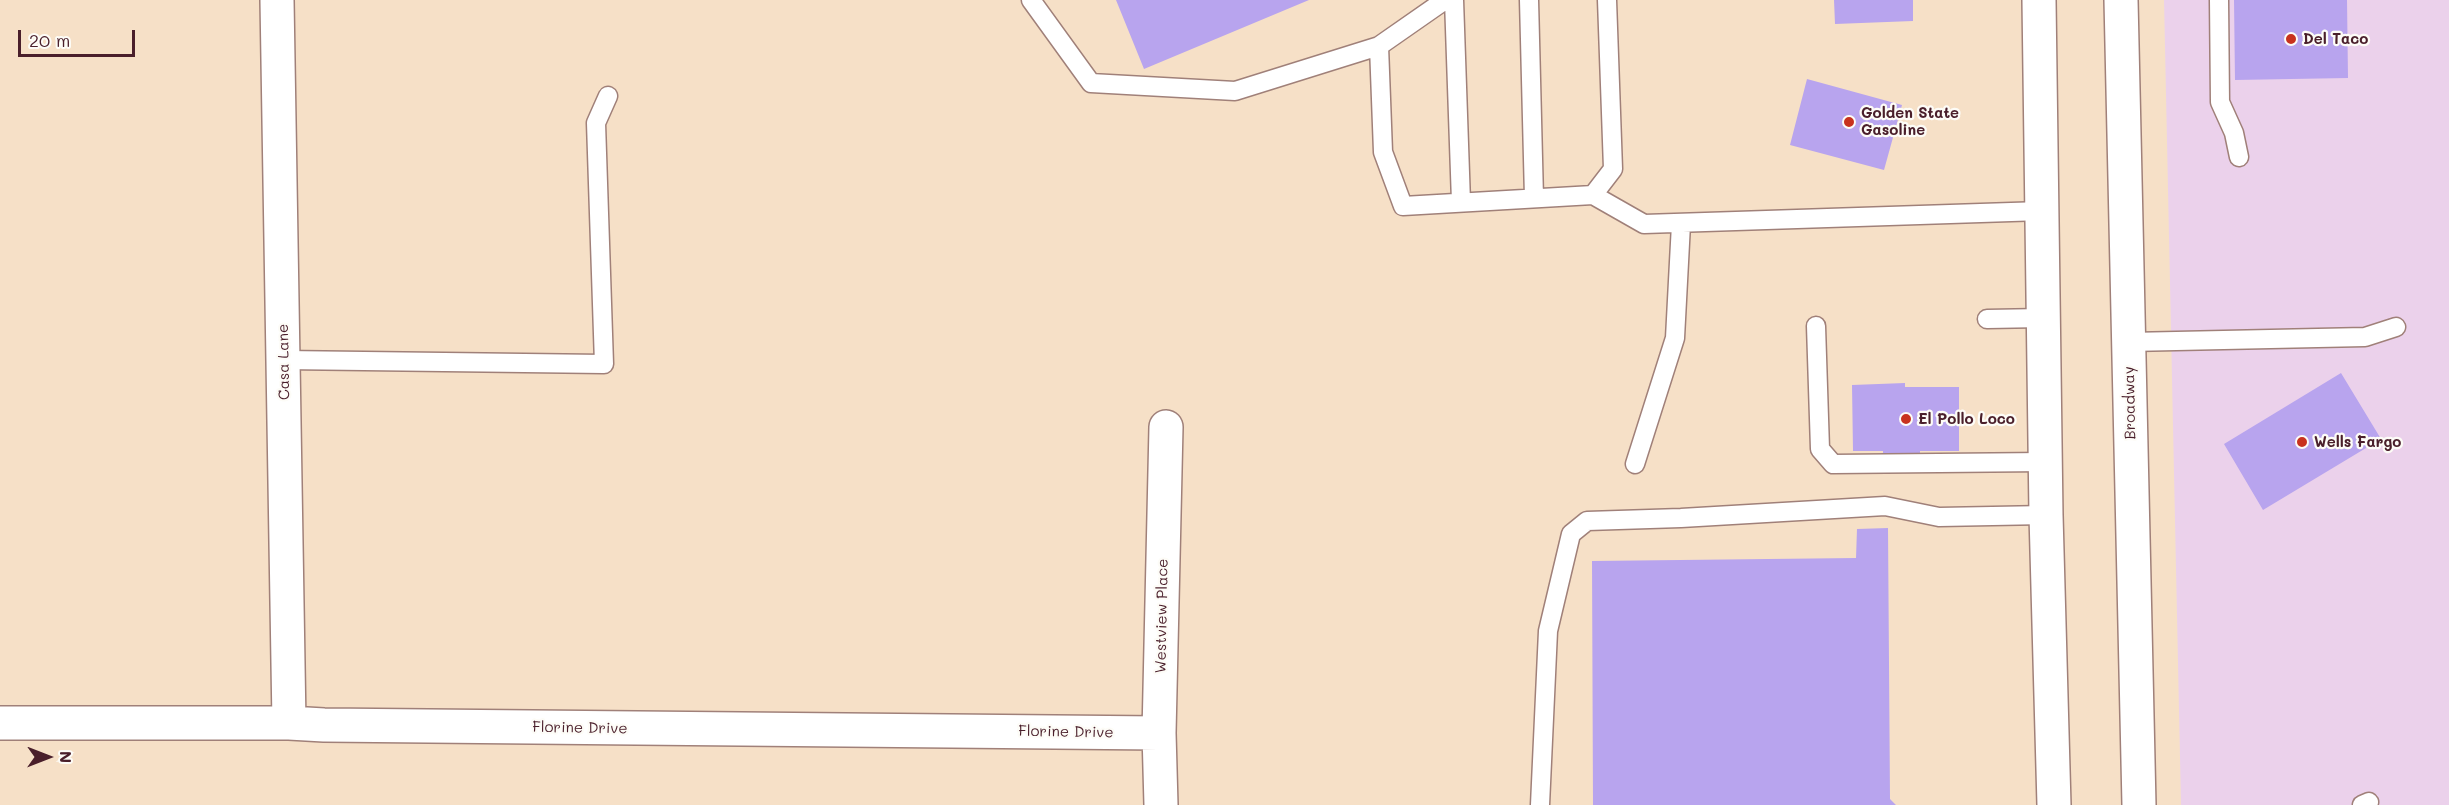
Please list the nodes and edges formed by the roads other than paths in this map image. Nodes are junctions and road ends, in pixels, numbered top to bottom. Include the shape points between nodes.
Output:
1 (276, 0) edge
2 (1031, 0) edge
3 (1445, 0) edge
4 (1454, 0) edge
5 (1529, 0) edge
6 (1607, 0) edge
7 (2039, 0) edge
8 (2121, 0) edge
9 (2218, 0) edge
10 (1379, 46) junction
11 (608, 96) dead end
12 (2239, 157) dead end
13 (1593, 195) junction
14 (1534, 198) junction
15 (1461, 202) junction
16 (2042, 211) junction
17 (1681, 224) junction
18 (2043, 318) junction
19 (1987, 319) dead end
20 (1816, 326) dead end
21 (2396, 327) dead end
22 (2129, 342) junction
23 (284, 360) junction
24 (1166, 427) dead end
25 (2045, 462) junction
26 (1635, 464) dead end
27 (2046, 515) junction
28 (0, 723) edge
29 (289, 723) junction
30 (1159, 733) junction
31 (1161, 805) edge
32 (1540, 805) edge
33 (2054, 805) edge
34 (2139, 805) edge

1 - 23 street, Casa Lane
2 - 10 lane via 1091,83 1234,91
3 - 10 lane
4 - 15 lane
5 - 14 lane
6 - 13 lane via 1612,169
7 - 16 street
8 - 22 street, Broadway
9 - 12 lane via 2220,102 2234,133
10 - 15 lane via 1383,152 1403,206
11 - 23 lane via 596,123 604,364
13 - 14 lane
13 - 17 lane via 1644,224
14 - 15 lane
16 - 17 lane
16 - 18 street
17 - 26 lane via 1675,338
18 - 19 lane
18 - 25 street
20 - 25 lane via 1820,449 1833,464
21 - 22 lane via 2365,337
22 - 34 street, Broadway
23 - 29 street, Casa Lane
24 - 30 street, Westview Place
25 - 27 street
27 - 32 lane via 1939,517 1885,506 1587,521 1571,534 1548,631
27 - 33 street
28 - 29 street, Florine Drive
29 - 30 street, Florine Drive
30 - 31 street, Westview Place

